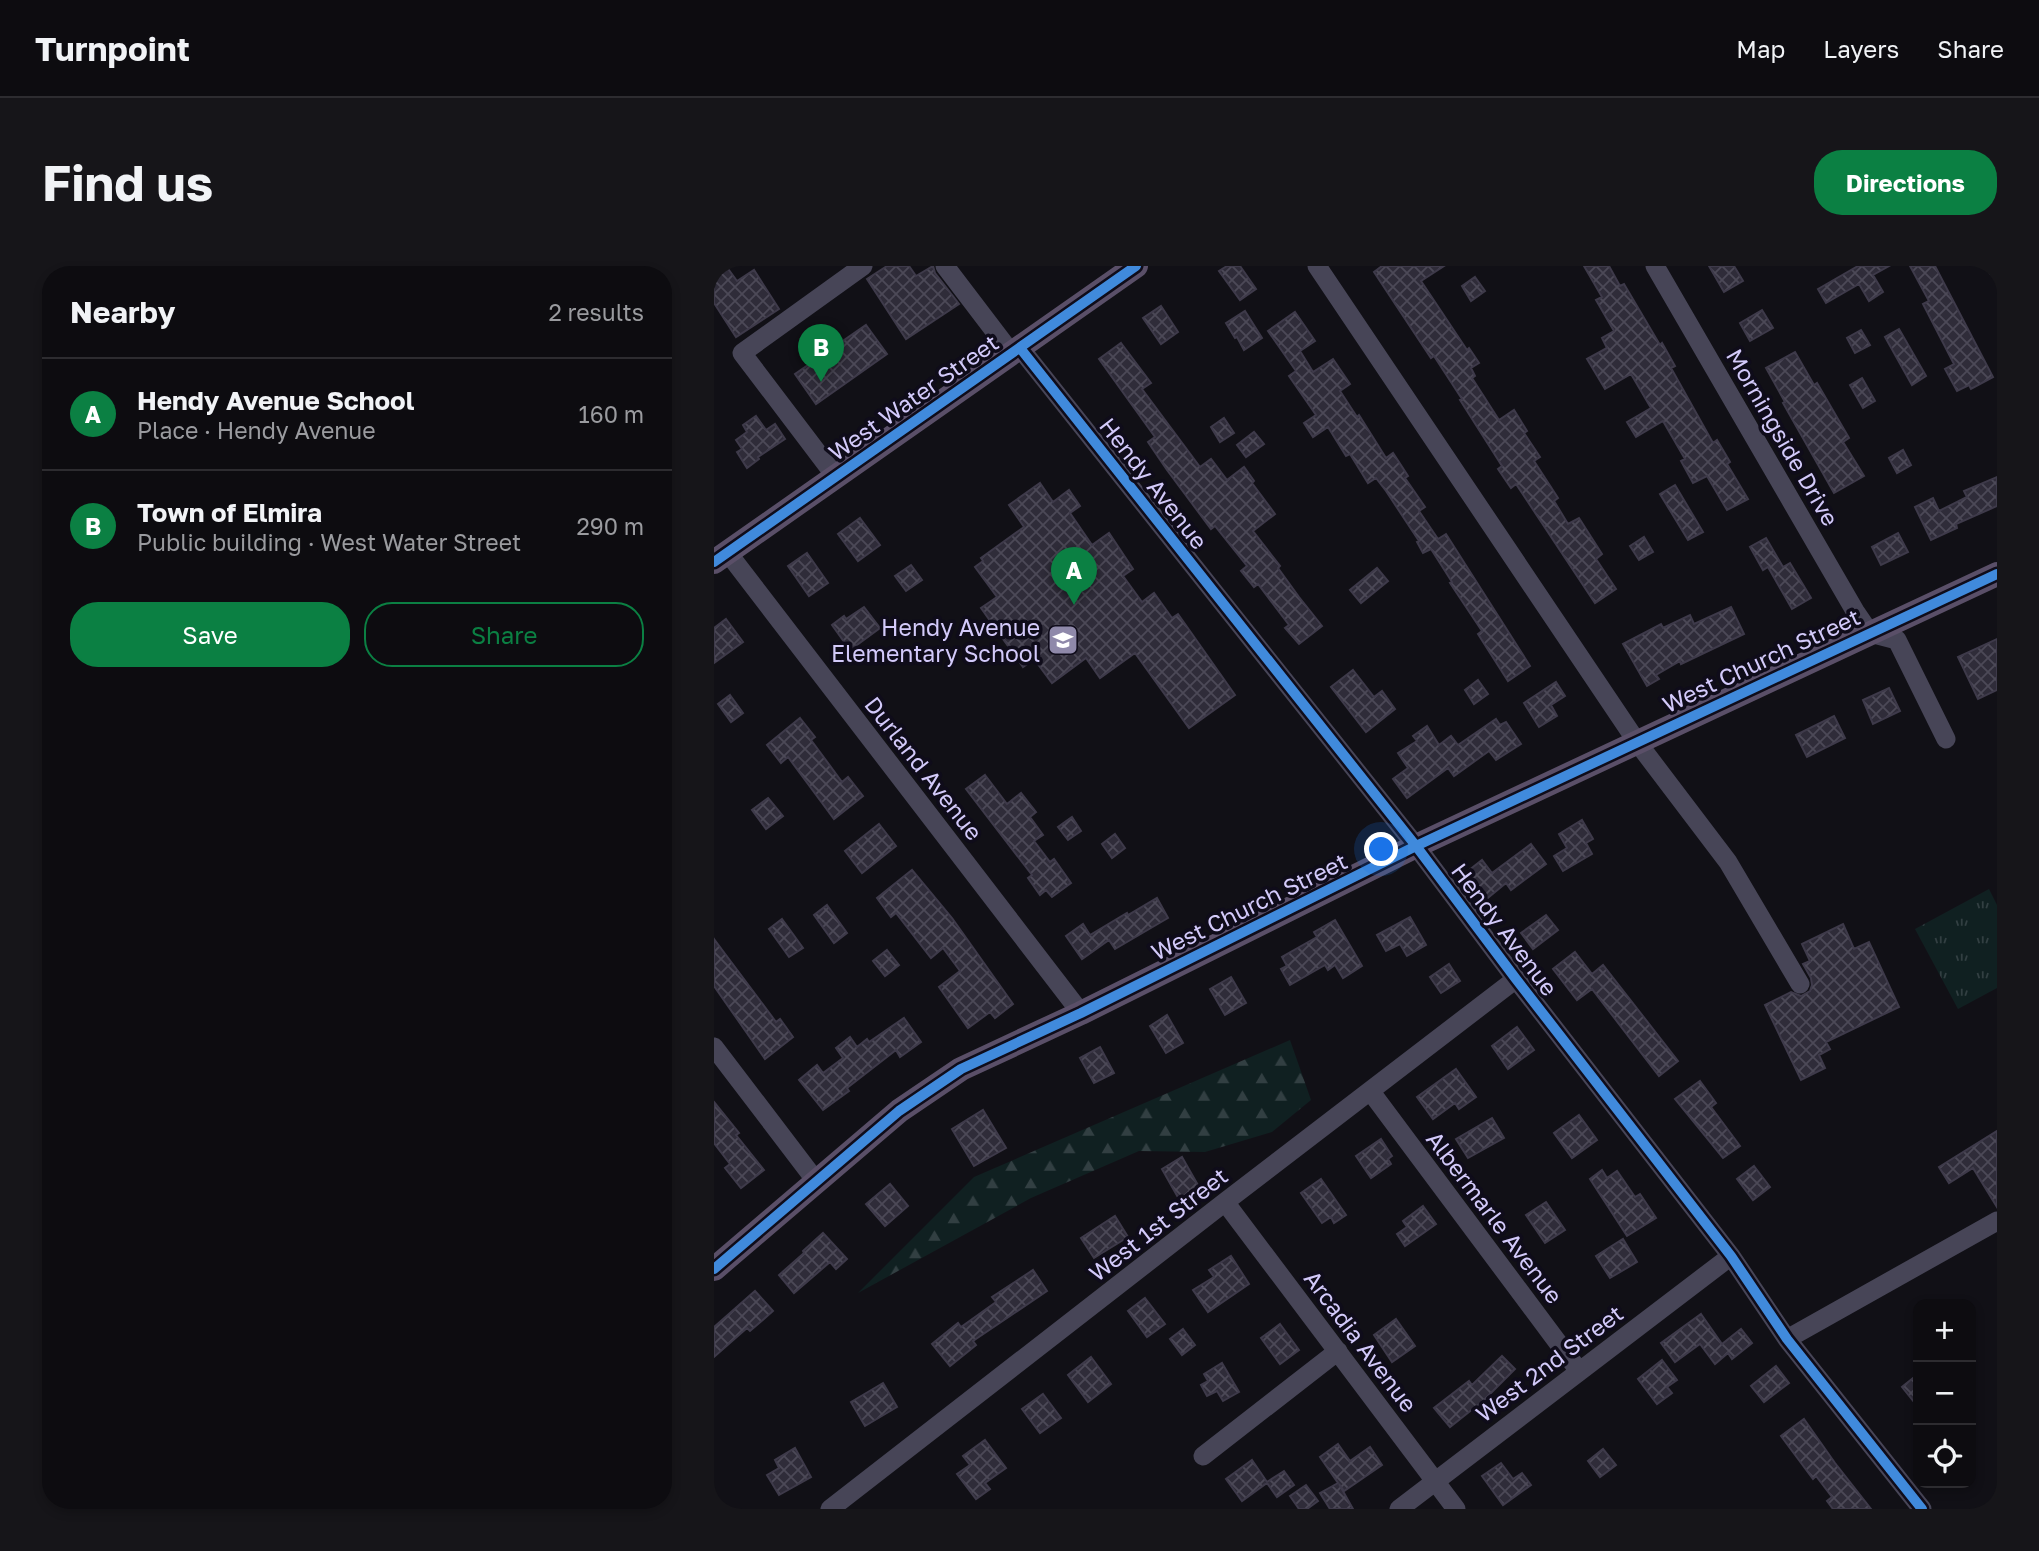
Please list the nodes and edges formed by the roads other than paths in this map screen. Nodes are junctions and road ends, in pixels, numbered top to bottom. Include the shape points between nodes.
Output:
1 (863, 266) edge
2 (945, 266) edge
3 (1136, 266) edge
4 (1317, 266) edge
5 (1655, 266) edge
6 (1016, 351) junction
7 (836, 477) junction
8 (721, 557) edge
9 (1997, 574) edge
10 (1870, 633) junction
11 (1946, 739) dead end
12 (1637, 742) junction
13 (1416, 846) junction
14 (1517, 979) junction
15 (1800, 984) dead end
16 (1081, 1013) junction
17 (714, 1046) edge
18 (1371, 1092) junction
19 (816, 1181) junction
20 (1225, 1202) junction
21 (1997, 1221) edge
22 (1731, 1256) junction
23 (714, 1269) edge
24 (1787, 1339) junction
25 (1338, 1351) junction
26 (1579, 1371) junction
27 (1203, 1456) dead end
28 (1435, 1481) junction
29 (830, 1509) edge
30 (1398, 1509) edge
31 (1456, 1509) edge
32 (1922, 1509) edge

1 - 7 street via 742,353
2 - 6 street, Hendy Avenue
3 - 6 main road, West Water Street
4 - 12 street
5 - 10 street, Morningside Drive
6 - 7 main road, West Water Street
6 - 13 street, Hendy Avenue
7 - 8 main road, West Water Street
8 - 16 street, Durland Avenue
9 - 10 main road, West Church Street
10 - 11 street via 1897,640
10 - 12 main road, West Church Street
12 - 13 main road, West Church Street
12 - 15 street via 1728,862
13 - 14 street, Hendy Avenue
13 - 16 main road, West Church Street
14 - 18 street, West 1st Street
14 - 22 street, Hendy Avenue
16 - 19 main road, West Church Street via 961,1069 899,1111
17 - 19 street
18 - 20 street, West 1st Street
18 - 26 street, Albermarle Avenue
19 - 23 main road, West Church Street
20 - 25 street, Arcadia Avenue
20 - 29 street, West 1st Street
21 - 24 street
22 - 24 street, Hendy Avenue
22 - 26 street, West 2nd Street
24 - 32 street, Hendy Avenue
25 - 27 street
25 - 28 street, Arcadia Avenue
26 - 28 street, West 2nd Street
28 - 30 street, West 2nd Street
28 - 31 street, Arcadia Avenue

